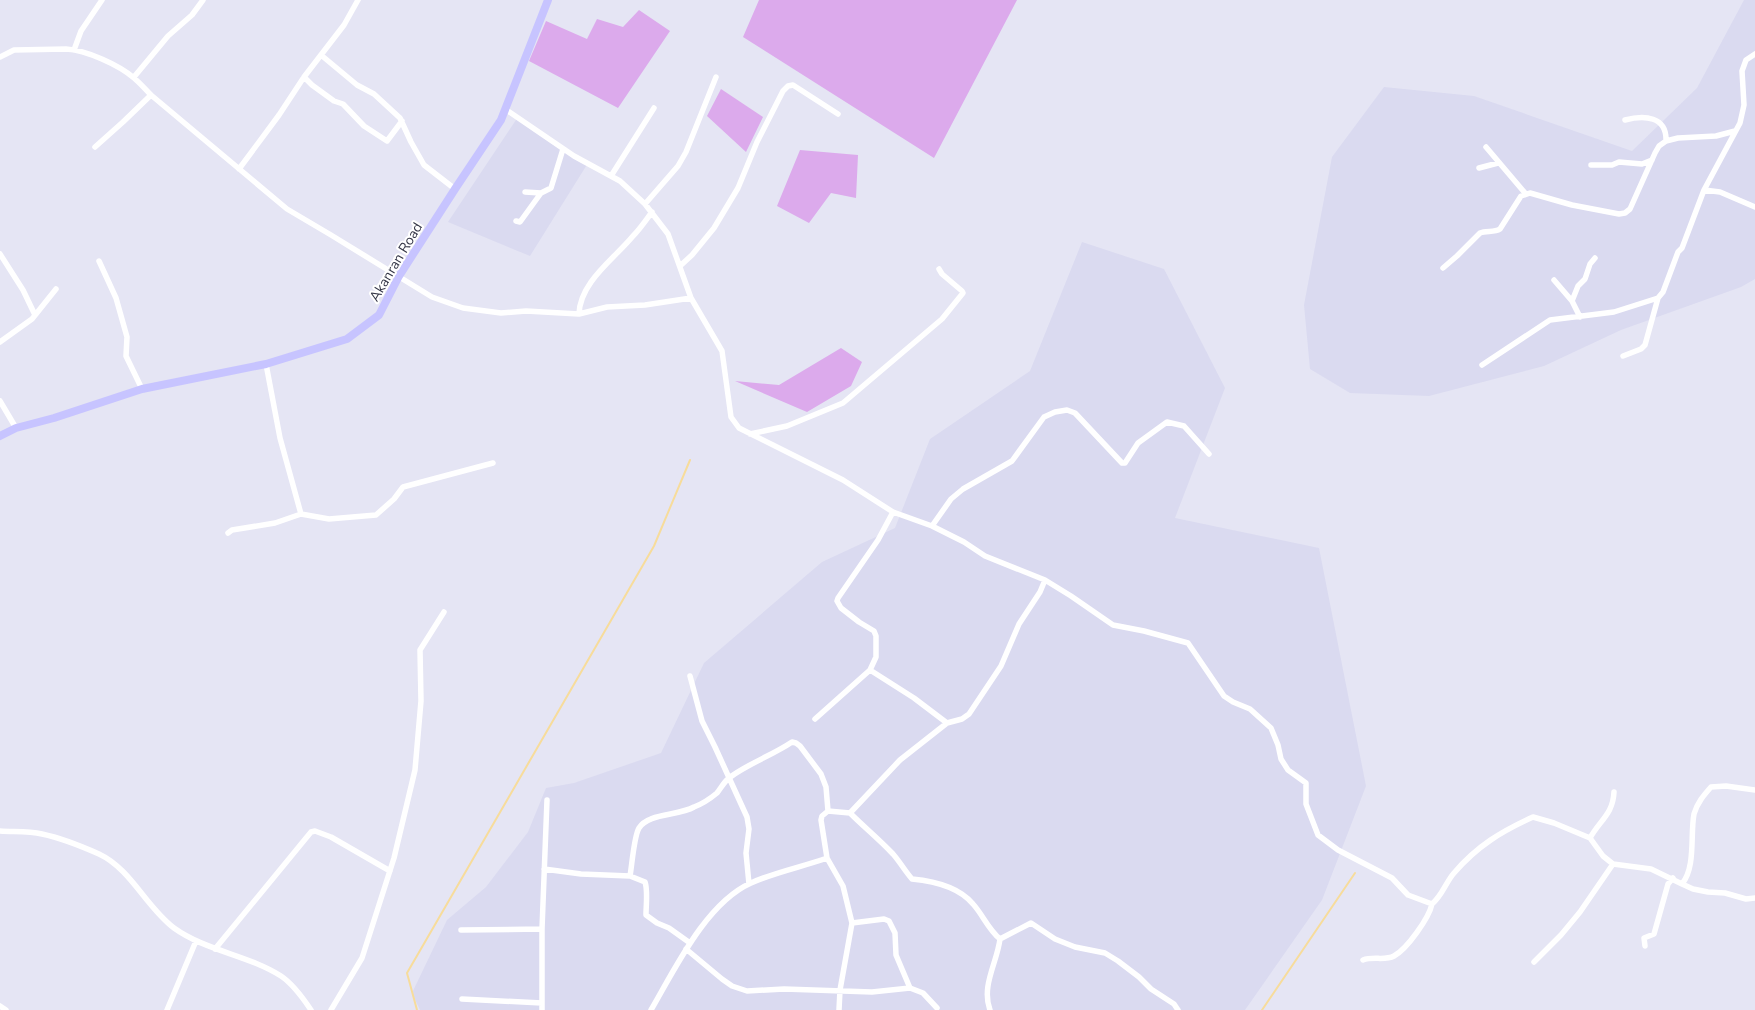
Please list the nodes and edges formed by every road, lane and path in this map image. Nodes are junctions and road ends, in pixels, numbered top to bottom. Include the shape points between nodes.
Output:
1 (102, 0) edge
2 (203, 0) edge
3 (358, 0) edge
4 (548, 0) edge
5 (74, 50) junction
6 (1755, 54) edge
7 (322, 55) junction
8 (0, 57) edge
9 (134, 77) junction
10 (304, 77) junction
11 (716, 77) dead end
12 (151, 95) junction
13 (654, 108) dead end
14 (505, 109) junction
15 (838, 114) dead end
16 (1625, 120) dead end
17 (402, 121) junction
18 (1735, 131) junction
19 (1666, 141) junction
20 (94, 147) dead end
21 (1486, 147) dead end
22 (563, 149) junction
23 (1652, 160) junction
24 (1498, 163) junction
25 (1591, 165) dead end
26 (1478, 168) dead end
27 (240, 170) junction
28 (611, 176) junction
29 (455, 189) junction
30 (1704, 190) junction
31 (525, 192) dead end
32 (541, 193) junction
33 (1525, 193) junction
34 (645, 204) junction
35 (1755, 207) edge
36 (652, 212) junction
37 (516, 221) dead end
38 (0, 254) edge
39 (1594, 258) dead end
40 (99, 261) dead end
41 (680, 266) junction
42 (1442, 268) dead end
43 (939, 269) dead end
44 (399, 276) junction
45 (1554, 280) dead end
46 (56, 289) dead end
47 (691, 298) junction
48 (1658, 298) junction
49 (1572, 301) junction
50 (579, 314) junction
51 (35, 315) junction
52 (1580, 317) junction
53 (0, 342) edge
54 (1623, 356) dead end
55 (266, 364) junction
56 (1482, 365) dead end
57 (142, 389) junction
58 (0, 401) edge
59 (16, 428) junction
60 (750, 434) junction
61 (0, 436) edge
62 (1209, 454) dead end
63 (493, 463) dead end
64 (893, 512) junction
65 (301, 514) junction
66 (932, 526) junction
67 (228, 533) dead end
68 (1045, 580) junction
69 (444, 612) dead end
70 (870, 670) junction
71 (690, 676) dead end
72 (815, 718) dead end
73 (947, 723) junction
74 (729, 778) junction
75 (1755, 790) edge
76 (1614, 792) dead end
77 (547, 800) dead end
78 (828, 811) junction
79 (850, 813) junction
80 (0, 830) edge
81 (1590, 838) junction
82 (827, 858) junction
83 (1613, 864) junction
84 (544, 869) junction
85 (390, 871) junction
86 (630, 876) junction
87 (1673, 878) junction
88 (749, 884) junction
89 (1682, 884) junction
90 (1755, 898) edge
91 (1432, 904) junction
92 (852, 922) junction
93 (461, 930) dead end
94 (542, 930) junction
95 (1000, 938) junction
96 (196, 941) junction
97 (690, 942) junction
98 (1645, 946) dead end
99 (215, 949) junction
100 (686, 949) junction
101 (1363, 960) dead end
102 (1534, 962) dead end
103 (910, 988) junction
104 (840, 990) junction
105 (462, 999) dead end
106 (0, 1006) edge
107 (542, 1007) edge
108 (937, 1008) dead end
109 (6, 1010) edge
110 (167, 1010) edge
111 (311, 1010) edge
112 (331, 1010) edge
113 (651, 1010) edge
114 (839, 1010) edge
115 (990, 1010) edge
116 (1178, 1010) edge

1 - 5 street via 81,31
2 - 9 street
3 - 7 street
4 - 14 main road, Akanran Road
5 - 8 street via 14,50
5 - 9 street via 105,61
6 - 18 street via 1746,60 1742,71 1744,106
7 - 10 street
7 - 17 street via 374,94
9 - 12 street
10 - 17 street via 387,141
10 - 27 street
11 - 34 street via 686,152
12 - 20 street
12 - 27 street
13 - 28 street
14 - 22 street
14 - 29 main road, Akanran Road
15 - 41 street via 793,85 788,86 757,142 738,188 714,228
16 - 19 street via 1659,121 1664,126
17 - 29 street via 424,165
18 - 19 street
18 - 30 street
19 - 23 street via 1659,146
21 - 24 street
22 - 28 street
22 - 32 street via 551,188
23 - 25 street via 1642,164
23 - 33 street via 1635,200 1625,213 1572,205
24 - 26 street
24 - 33 street
27 - 44 street via 286,209
28 - 34 street
29 - 44 main road, Akanran Road
30 - 35 street via 1720,192
30 - 48 street
31 - 32 street
32 - 37 street via 520,222
33 - 42 street via 1500,229 1480,233
34 - 36 street
36 - 41 street via 668,234
36 - 50 street via 592,281 582,296
38 - 51 street
39 - 49 street
40 - 57 street via 116,298 127,337 126,356
41 - 47 street
43 - 60 street via 963,294 942,319 908,349 843,403 787,426
44 - 50 street via 432,297 463,308 501,313
44 - 55 main road, Akanran Road via 379,315 347,339
45 - 49 street
46 - 51 street
47 - 50 street via 607,307
47 - 60 street via 722,351 731,417 739,428
48 - 52 street via 1614,312
48 - 54 street via 1645,345
49 - 52 street
51 - 53 street
52 - 56 street via 1550,320
55 - 57 main road, Akanran Road
55 - 65 street via 280,438
57 - 59 main road, Akanran Road
58 - 59 street
59 - 61 main road, Akanran Road
60 - 64 street via 843,480
62 - 66 street via 1184,426 1168,422 1138,443 1122,463 1074,412 1055,412 1041,420 1012,461 962,489 951,499
63 - 65 street via 403,487 376,515 329,519
64 - 66 street
64 - 70 street via 837,601 841,608 874,630 876,658
65 - 67 street
66 - 68 street via 985,556
68 - 73 street via 1019,624 1000,666 969,714 962,720
68 - 91 street via 1113,625 1188,643 1224,696 1250,709 1271,728 1281,760 1288,770 1306,783 1306,804 1318,835 1338,850 1392,878 1408,894
69 - 85 street via 420,650 421,701 415,770
70 - 72 street
70 - 73 street
71 - 74 street via 702,721
73 - 79 street via 900,760
74 - 78 street via 794,742 822,774
74 - 86 street via 716,794 693,808 648,818 639,826
74 - 88 street via 747,817
75 - 89 street via 1711,787 1701,798 1695,813 1691,860
76 - 81 street via 1609,812
77 - 84 street
78 - 79 street
78 - 82 street via 821,820
79 - 95 street via 893,855 912,879 953,888 972,902
80 - 96 street via 41,834 99,854 118,868 174,928
81 - 83 street via 1602,856
81 - 91 street via 1533,817 1496,835 1474,852 1453,874
82 - 88 street
82 - 92 street via 843,886
83 - 87 street via 1651,869
83 - 102 street via 1575,918
84 - 86 street
84 - 94 street
85 - 99 street via 331,837 311,832
85 - 112 street via 362,958
86 - 97 street via 647,886 646,915
87 - 89 street
87 - 98 street via 1668,884 1654,934 1644,938
88 - 97 street via 724,900
89 - 90 street via 1708,892
91 - 101 street via 1420,927 1394,956
92 - 103 street via 890,921 895,933 896,955
92 - 104 street
93 - 94 street
94 - 107 street
95 - 115 street via 988,985 986,1000
95 - 116 street via 1031,923 1055,939 1105,953
96 - 99 street
96 - 110 street
97 - 100 street
99 - 111 street via 259,964 282,977
100 - 104 street via 732,986 747,991
100 - 113 street
103 - 104 street via 872,992
103 - 108 street via 923,993
104 - 114 street
105 - 107 street
106 - 109 street

